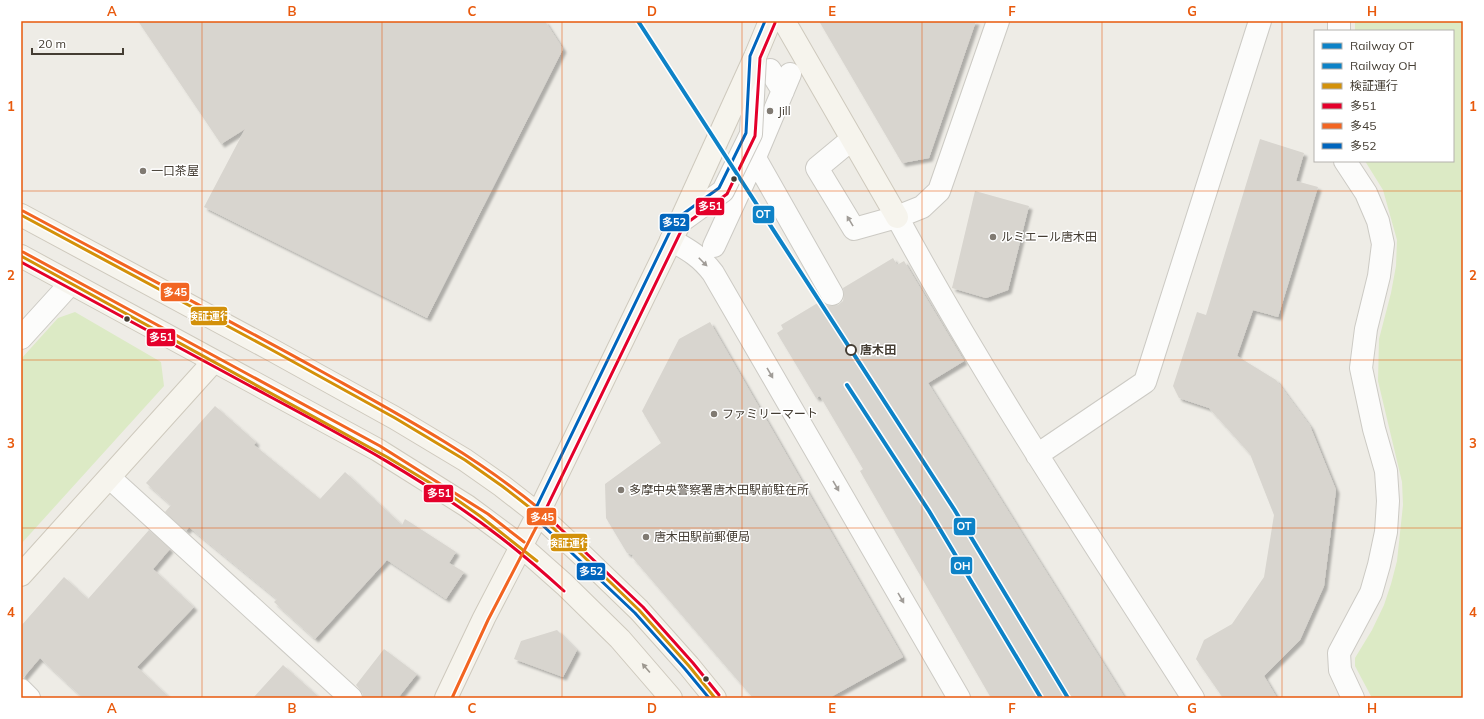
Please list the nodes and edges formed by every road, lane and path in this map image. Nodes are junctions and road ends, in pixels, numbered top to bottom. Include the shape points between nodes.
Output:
1 (998, 21) edge
2 (1260, 21) edge
3 (774, 22) edge
4 (775, 73) junction
5 (852, 139) junction
6 (753, 155) junction
7 (1346, 162) edge
8 (21, 215) edge
9 (896, 217) junction
10 (676, 231) junction
11 (714, 246) dead end
12 (21, 256) edge
13 (71, 283) junction
14 (832, 294) dead end
15 (21, 338) edge
16 (214, 361) junction
17 (1037, 455) junction
18 (110, 478) junction
19 (538, 514) junction
20 (521, 546) junction
21 (21, 575) edge
22 (21, 690) edge
23 (29, 698) edge
24 (351, 698) edge
25 (446, 698) edge
26 (671, 698) edge
27 (715, 698) edge
28 (959, 698) edge
29 (1193, 698) edge
30 (1353, 698) edge

1 - 9 street via 939,191 922,207
2 - 17 street via 1145,382
3 - 4 main road
3 - 5 main road
4 - 6 street
4 - 10 main road, bridge
5 - 9 main road
9 -> 5 street via 854,229 817,168
6 - 11 street
6 - 14 street
7 - 30 street via 1366,193 1378,222 1382,244 1379,276 1366,329 1361,368 1386,471 1388,501 1386,532 1371,593 1339,653 1340,670
8 - 19 main road via 395,418 465,460
9 - 17 street
10 - 19 main road
10 -> 28 street via 713,273
12 - 13 main road
13 - 15 street
13 - 16 main road
16 - 18 main road
16 - 20 main road via 378,450 485,518
17 - 29 street
18 - 21 main road
18 - 24 street
19 - 20 main road
19 - 27 main road via 639,610
20 - 25 main road
26 -> 20 main road via 620,639
22 - 23 street

